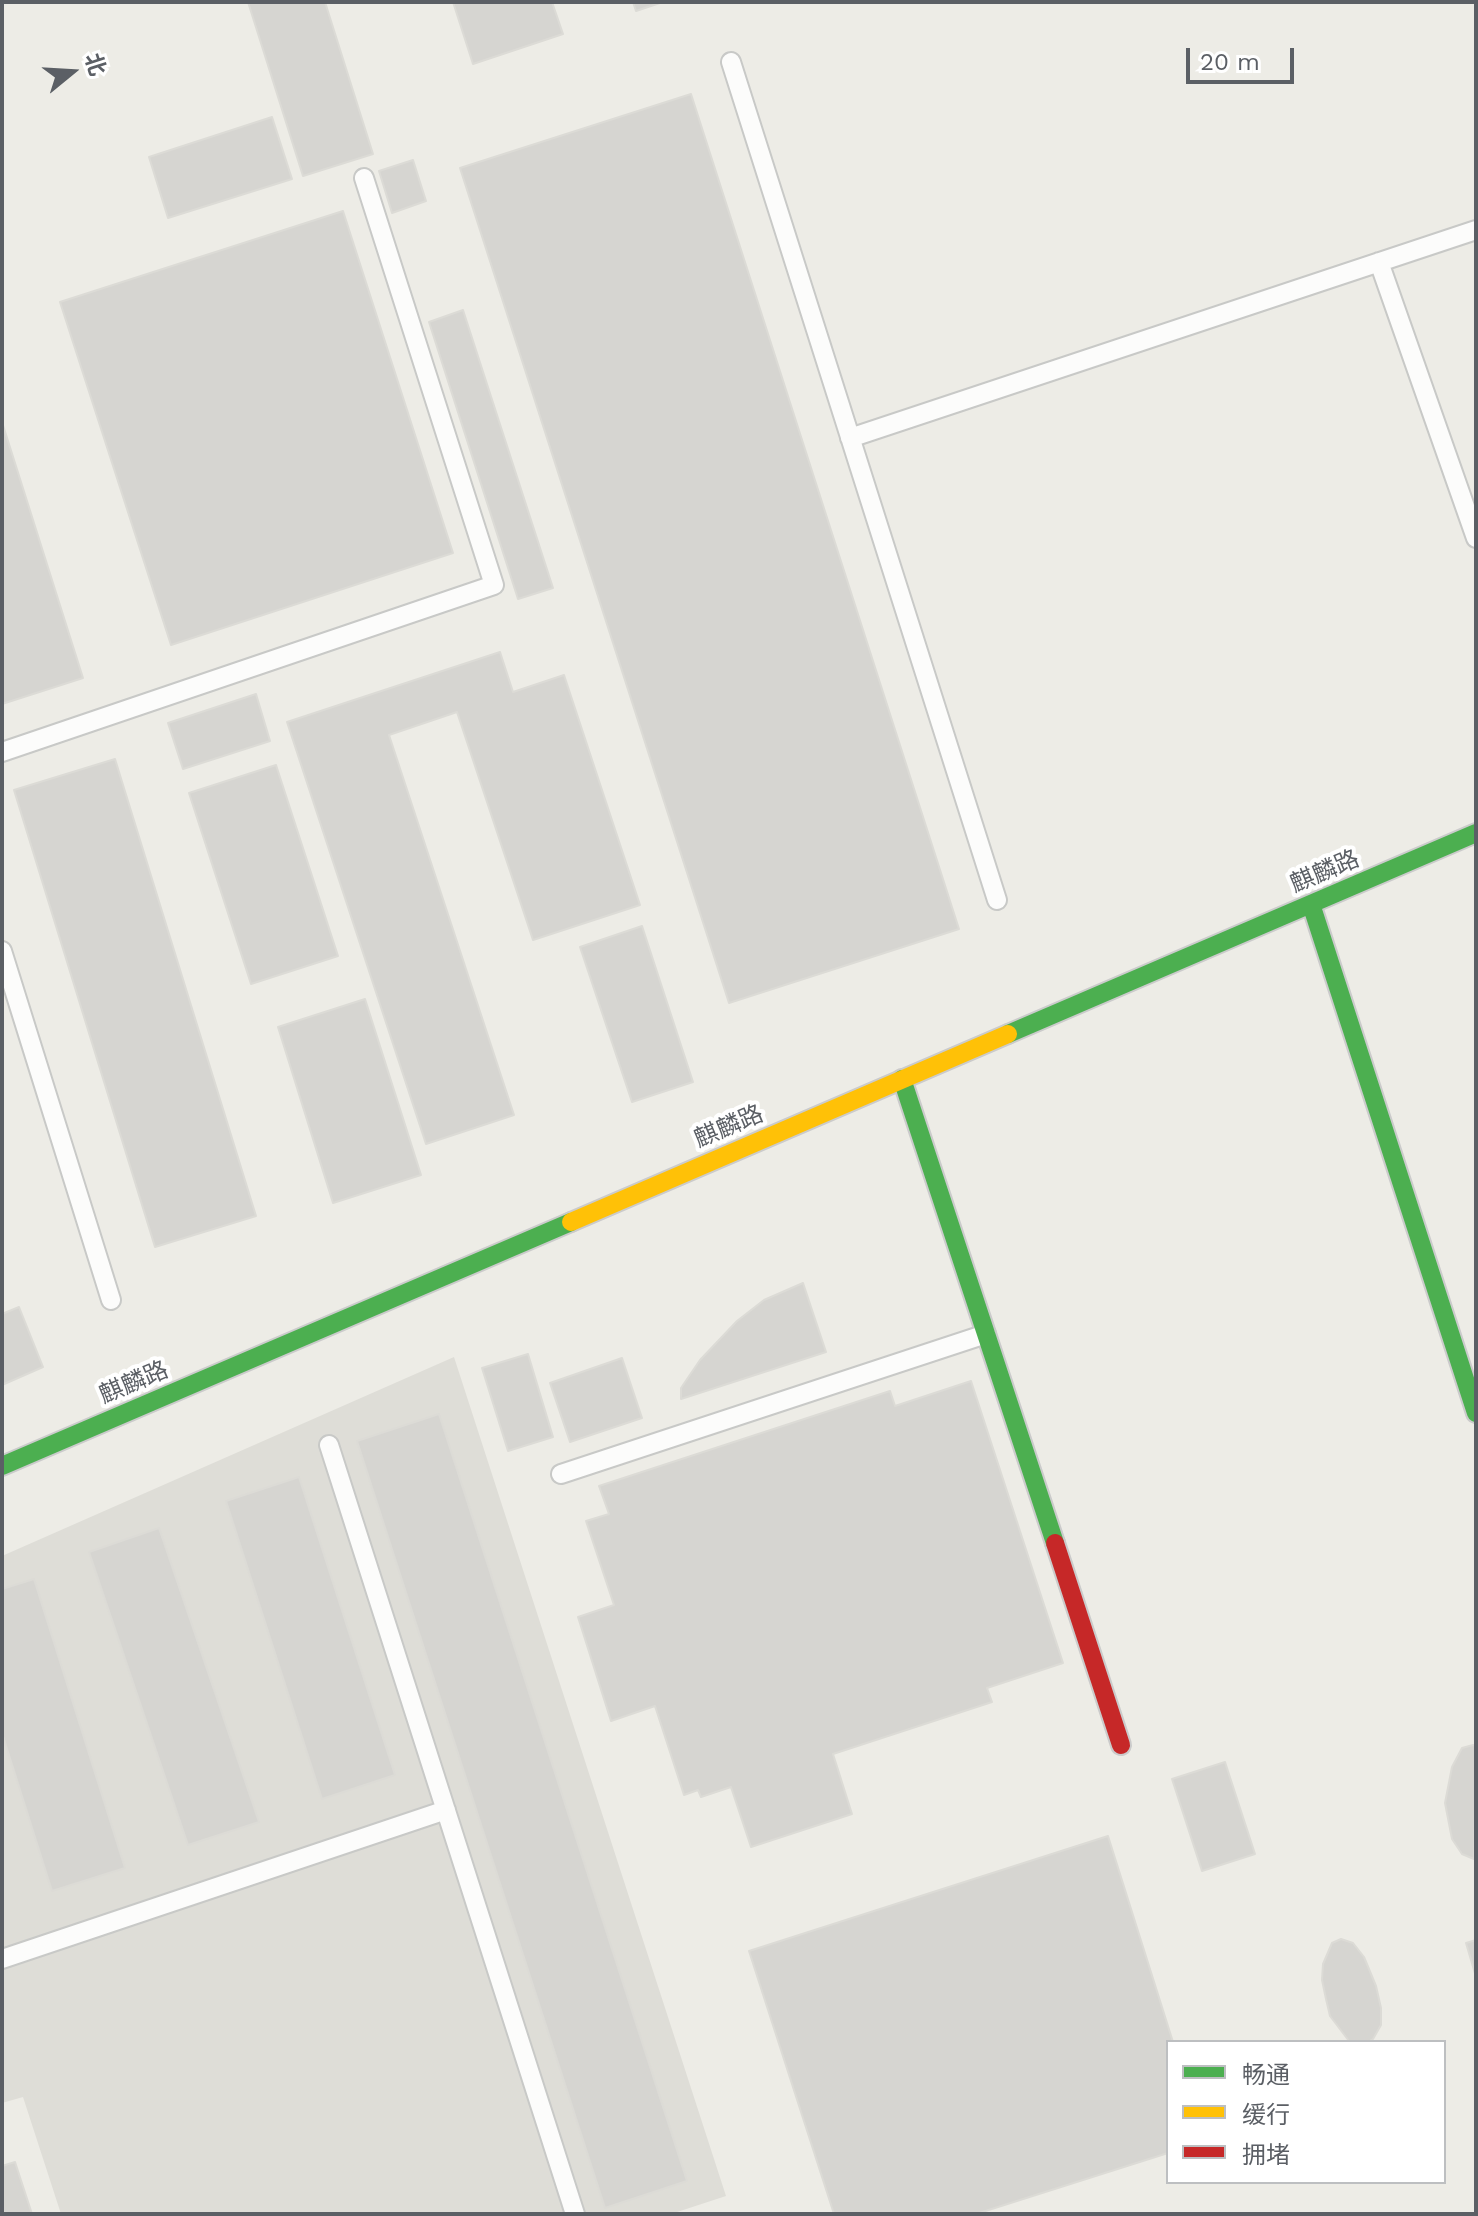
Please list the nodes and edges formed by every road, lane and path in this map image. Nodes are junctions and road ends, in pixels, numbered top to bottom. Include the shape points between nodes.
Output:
1 (731, 62) dead end
2 (364, 178) dead end
3 (1476, 230) edge
4 (1379, 262) junction
5 (850, 438) junction
6 (1476, 538) edge
7 (2, 752) edge
8 (1476, 833) edge
9 (997, 900) dead end
10 (1311, 904) junction
11 (2, 951) edge
12 (902, 1079) junction
13 (111, 1300) dead end
14 (986, 1334) junction
15 (1476, 1413) edge
16 (329, 1445) dead end
17 (2, 1466) edge
18 (561, 1474) dead end
19 (1121, 1745) dead end
20 (446, 1810) junction
21 (2, 1959) edge
22 (575, 2214) edge

1 - 5 lane
2 - 7 lane via 494,585
3 - 4 lane
4 - 5 lane
4 - 6 lane
5 - 9 lane
8 - 10 street, 麒麟路
10 - 12 street, 麒麟路
10 - 15 street
11 - 13 lane
12 - 14 street
12 - 17 street, 麒麟路
14 - 18 lane
14 - 19 street
16 - 20 lane
20 - 21 lane
20 - 22 lane

